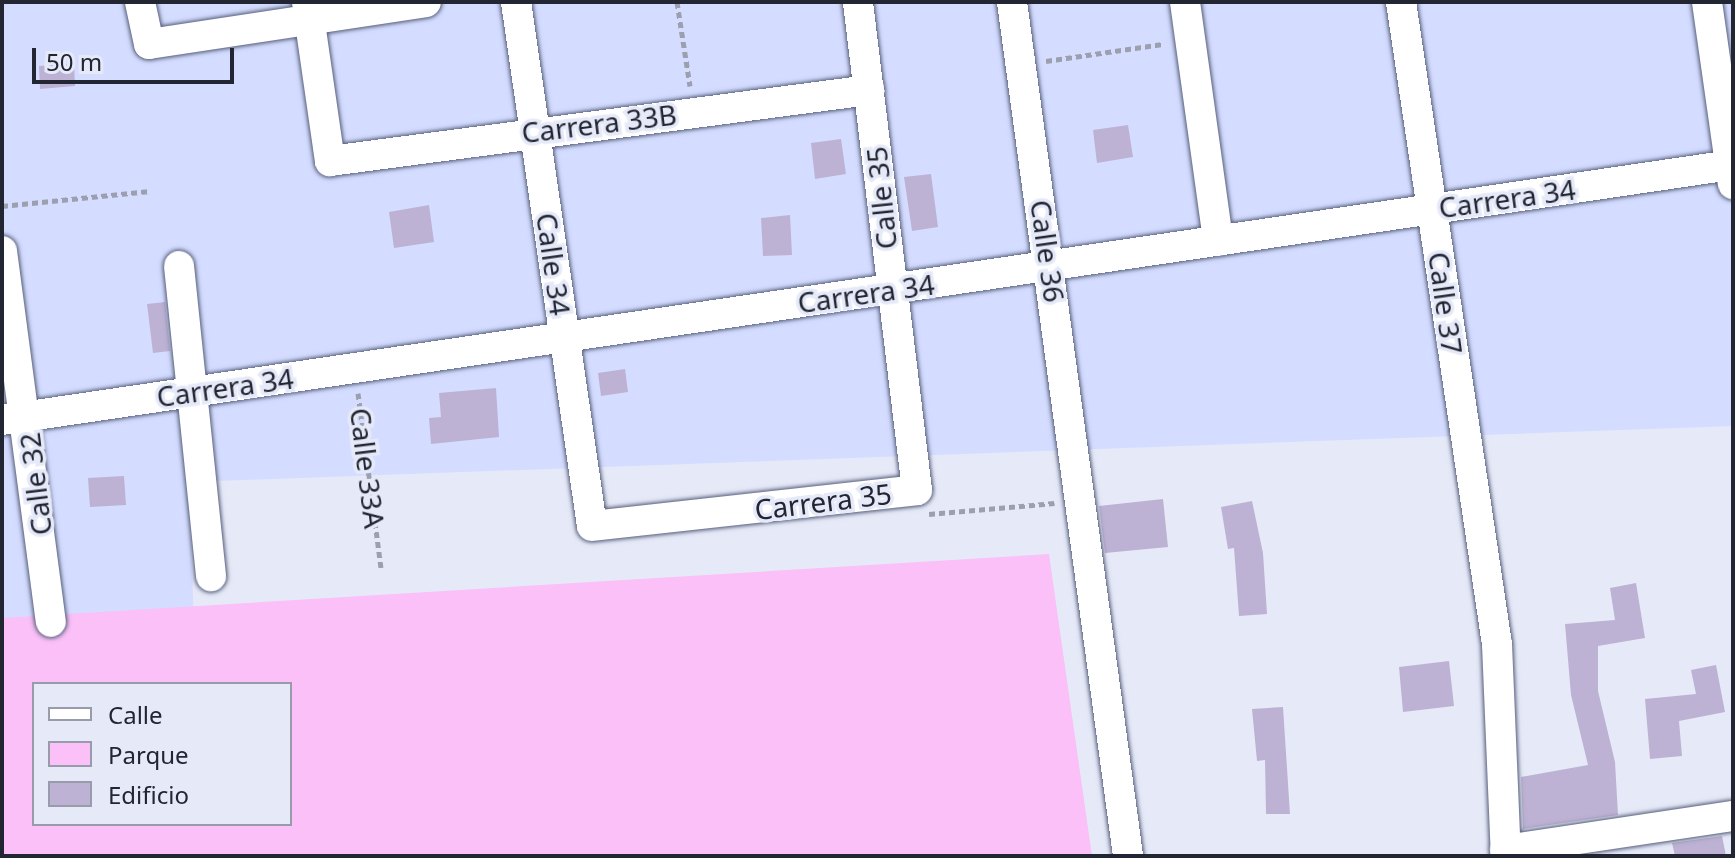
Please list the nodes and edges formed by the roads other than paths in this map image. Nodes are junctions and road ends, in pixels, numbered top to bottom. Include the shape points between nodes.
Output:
1 (140, 2) edge
2 (426, 2) edge
3 (516, 2) edge
4 (858, 2) edge
5 (1012, 2) edge
6 (1185, 2) edge
7 (1401, 2) edge
8 (1707, 2) edge
9 (308, 11) edge
10 (869, 90) junction
11 (1728, 107) edge
12 (535, 130) junction
13 (1732, 175) edge
14 (1432, 209) junction
15 (1218, 241) junction
16 (2, 251) edge
17 (179, 266) dead end
18 (1050, 266) junction
19 (890, 289) junction
20 (565, 337) junction
21 (191, 392) junction
22 (14, 418) edge
23 (917, 490) joint
24 (592, 526) joint
25 (211, 576) dead end
26 (51, 622) dead end
27 (1733, 816) edge
28 (1506, 853) edge
29 (1128, 856) edge

1 - 9 street via 149,44
2 - 9 street
3 - 12 street, Calle 34
4 - 10 street, Calle 35
5 - 18 street, Calle 36
6 - 15 street
7 - 14 street, Calle 37
8 - 11 street
9 - 12 street, Carrera 33B via 330,161
10 - 12 street, Carrera 33B
10 - 19 street, Calle 35
11 - 13 street
12 - 20 street, Calle 34
13 - 14 street, Carrera 34
14 - 15 street, Carrera 34
14 - 28 street, Calle 37 via 1497,644
15 - 18 street, Carrera 34
16 - 22 street, Calle 32
17 - 21 street
18 - 19 street, Carrera 34
18 - 29 street, Calle 36
19 - 20 street, Carrera 34
19 - 23 street, Calle 35
20 - 21 street, Carrera 34
20 - 24 street, Calle 34
21 - 22 street, Carrera 34
21 - 25 street
22 - 26 street, Calle 32
23 - 24 street, Carrera 35
27 - 28 street

